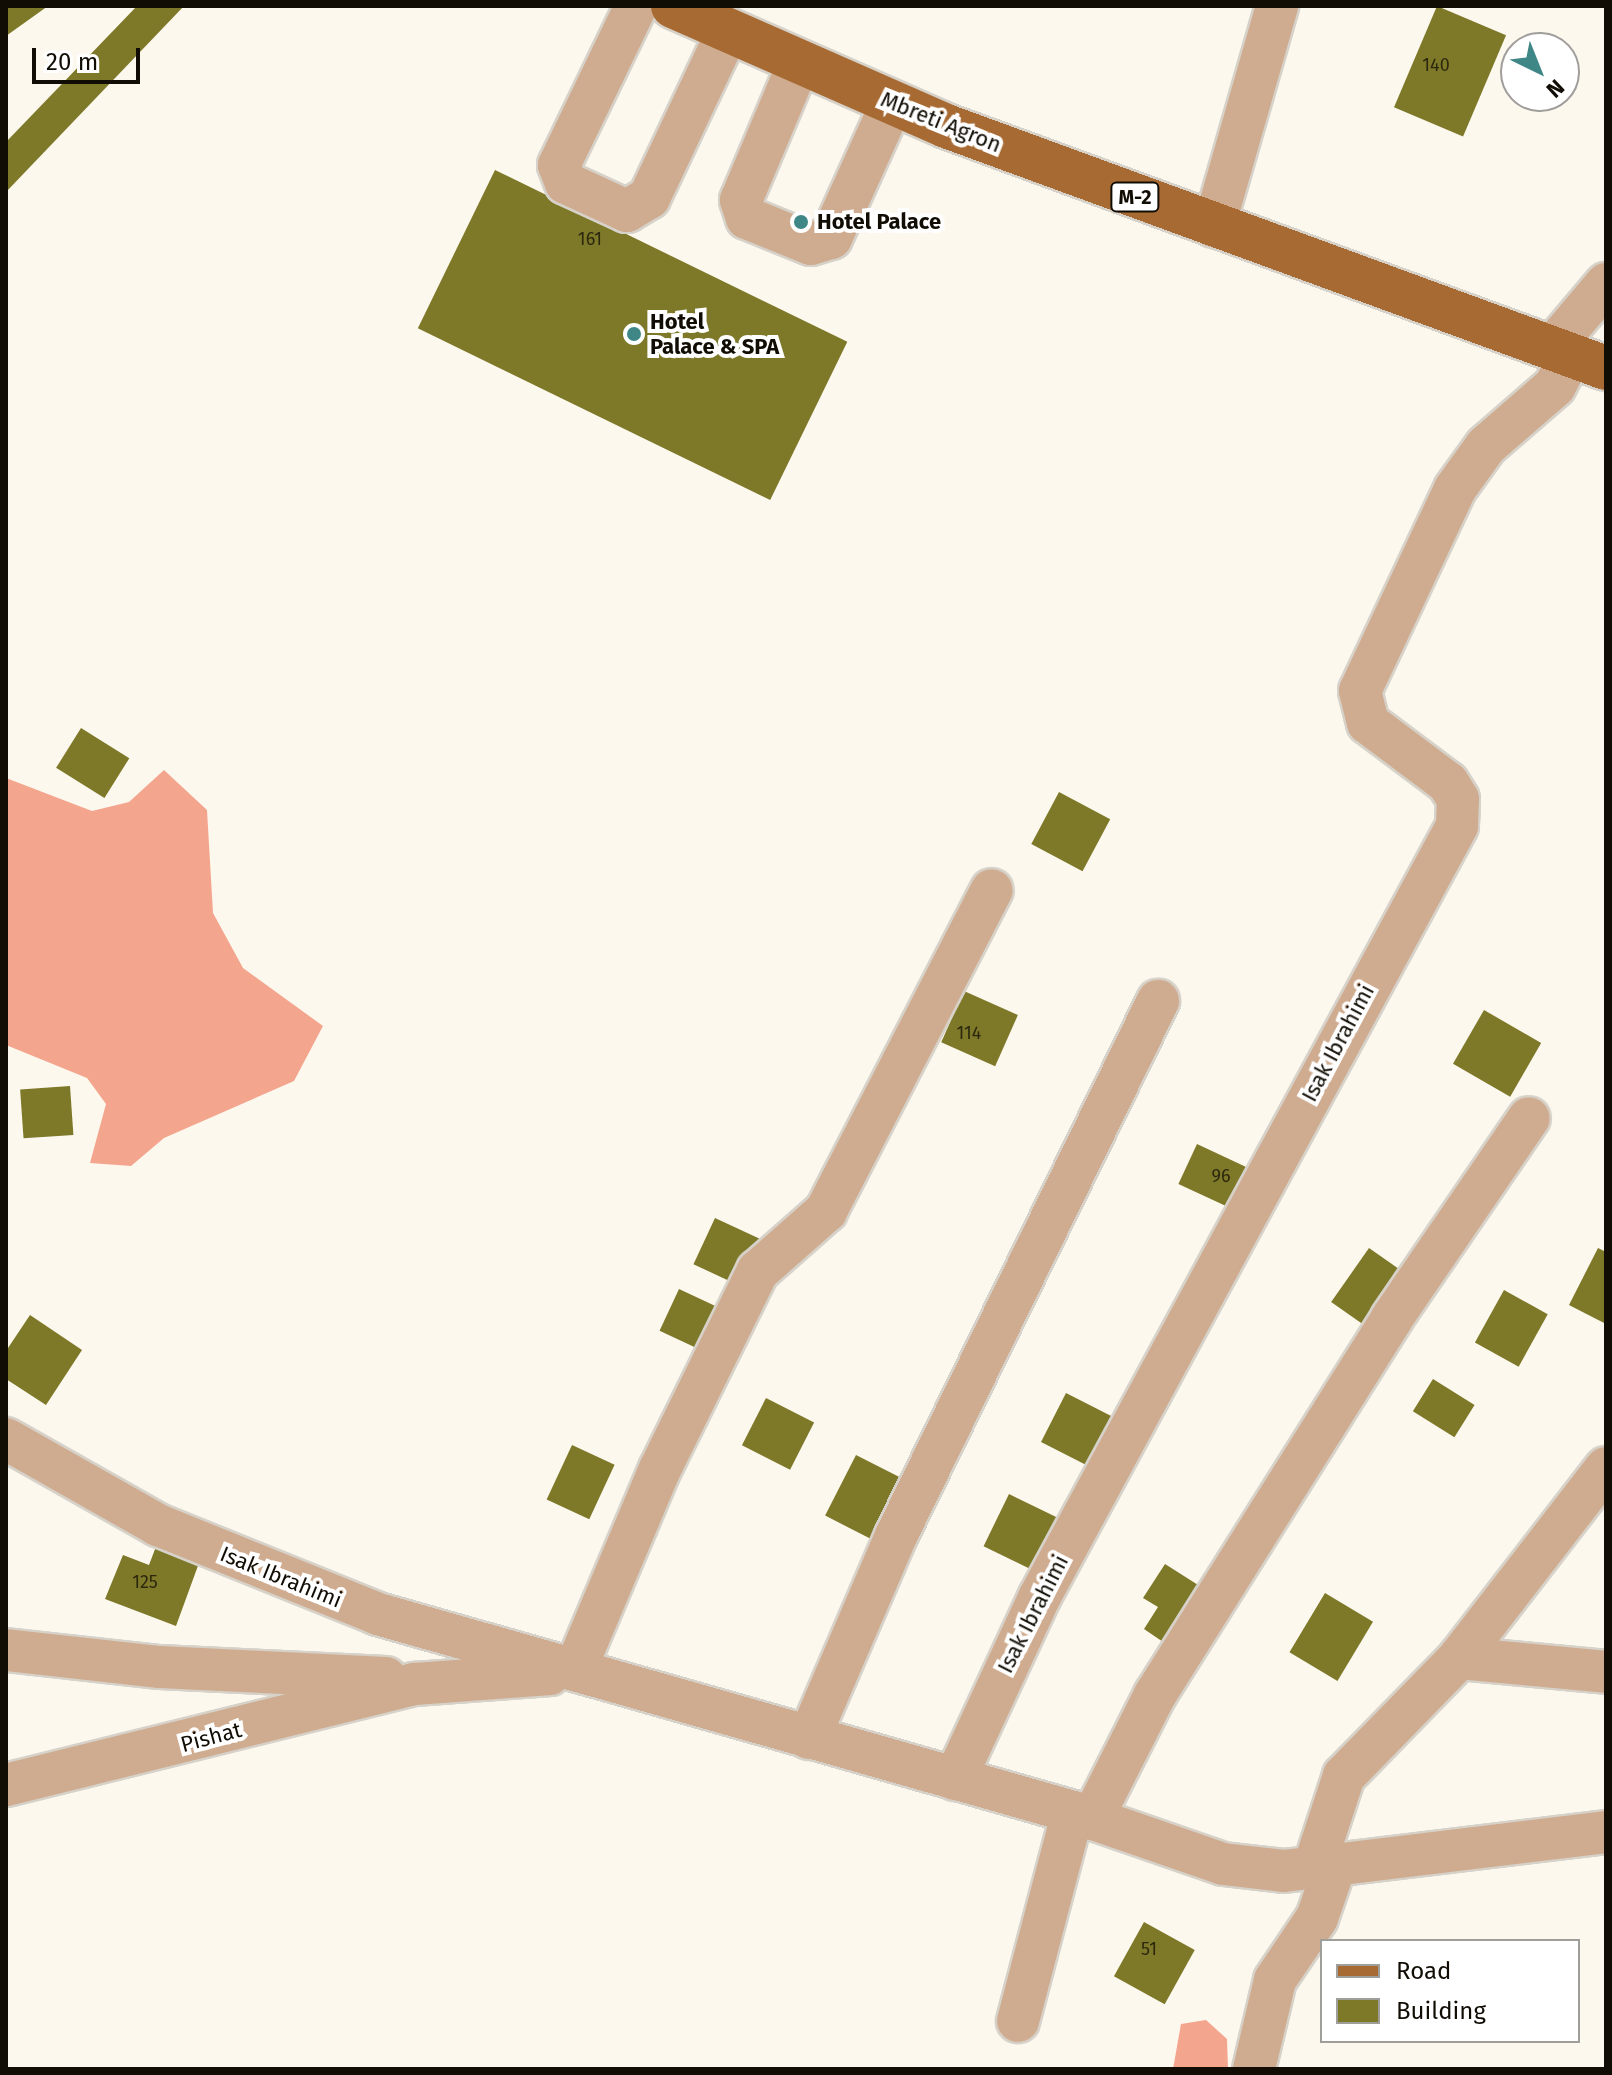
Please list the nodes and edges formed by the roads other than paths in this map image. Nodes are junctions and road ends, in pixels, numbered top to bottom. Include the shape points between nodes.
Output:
1 (636, 6) edge
2 (673, 6) edge
3 (1277, 6) edge
4 (728, 31) junction
5 (799, 63) junction
6 (892, 103) junction
7 (1214, 226) junction
8 (1606, 284) edge
9 (1576, 357) edge
10 (992, 890) dead end
11 (1158, 1001) dead end
12 (1529, 1118) dead end
13 (6, 1439) edge
14 (1606, 1468) edge
15 (6, 1650) edge
16 (1459, 1658) junction
17 (575, 1670) junction
18 (1606, 1672) edge
19 (415, 1684) junction
20 (809, 1738) junction
21 (955, 1779) junction
22 (6, 1785) edge
23 (1082, 1815) junction
24 (1606, 1832) edge
25 (1325, 1865) junction
26 (1018, 2021) dead end
27 (1254, 2069) edge

1 - 4 street via 559,165 566,183 627,211 649,198
2 - 4 main road, Mbreti Agron / M-2
3 - 7 street
4 - 5 main road, Mbreti Agron / M-2
5 - 6 main road, Mbreti Agron / M-2
5 - 6 street via 741,200 747,218 811,244 831,238
6 - 7 main road, Mbreti Agron / M-2
7 - 9 main road, Mbreti Agron / M-2
8 - 9 street
9 - 21 street, Isak Ibrahimi via 1555,386 1486,446 1455,489 1360,691 1368,723 1448,783 1458,799 1457,826 1039,1598
10 - 17 street via 826,1211 758,1271 660,1469
11 - 20 street via 896,1536
12 - 23 street via 1392,1318
13 - 17 street, Isak Ibrahimi via 242,1562 378,1614
14 - 16 street
15 - 19 street, Pishat
16 - 18 street
16 - 25 street via 1344,1776
17 - 19 street, Pishat
17 - 20 street, Isak Ibrahimi
19 - 22 street, Pishat
20 - 21 street, Isak Ibrahimi
21 - 23 street, Isak Ibrahimi
23 - 25 street, Isak Ibrahimi via 1253,1871
23 - 26 street
24 - 25 street, Isak Ibrahimi
25 - 27 street via 1317,1918 1275,1980

